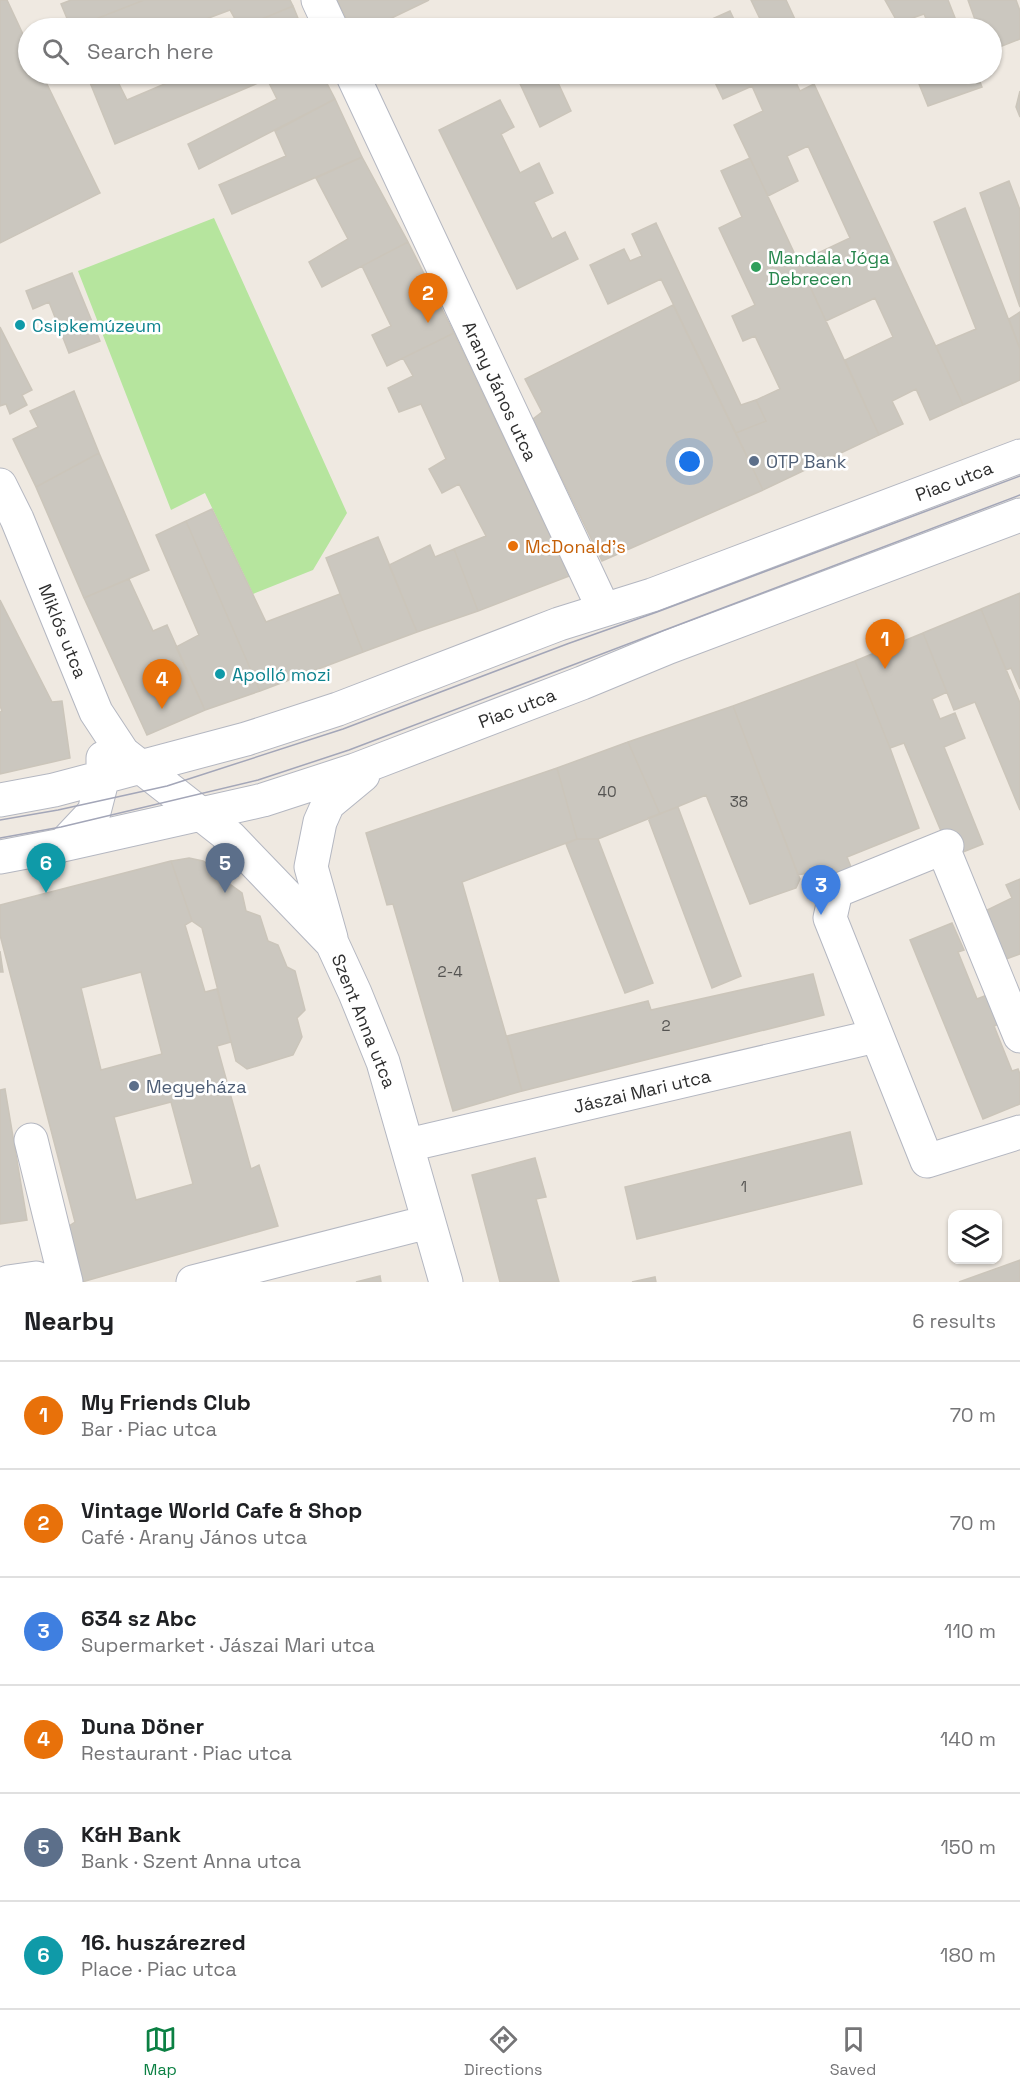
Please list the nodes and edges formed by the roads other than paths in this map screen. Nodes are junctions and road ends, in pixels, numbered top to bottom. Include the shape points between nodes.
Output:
1 (318, 0) edge
2 (326, 18) edge
3 (357, 84) edge
4 (1020, 456) edge
5 (0, 485) edge
6 (1020, 515) edge
7 (604, 610) junction
8 (96, 712) junction
9 (382, 760) junction
10 (140, 767) junction
11 (103, 777) junction
12 (0, 800) edge
13 (201, 814) junction
14 (63, 845) junction
15 (0, 857) edge
16 (332, 943) junction
17 (876, 1036) junction
18 (1020, 1036) edge
19 (1020, 1132) edge
20 (31, 1140) dead end
21 (408, 1146) junction
22 (428, 1222) junction
23 (39, 1281) edge
24 (193, 1282) edge
25 (446, 1282) edge

1 - 2 street
3 - 7 street, Arany János utca
4 - 7 street, Piac utca
5 - 8 street, Miklós utca
6 - 9 street, Piac utca
7 - 10 street, Piac utca via 338,709
8 - 10 street, Miklós utca via 123,753
8 - 11 street
9 - 13 street, Piac utca via 263,800
9 - 16 street via 328,804 320,822 311,867
10 - 11 street, Piac utca
10 - 13 street, Szent Anna utca
11 - 12 street, Piac utca
11 - 14 street via 94,812
13 - 14 street, Piac utca
13 - 16 street, Szent Anna utca via 230,837
14 - 15 street, Piac utca
16 - 21 street, Szent Anna utca via 383,1062
17 - 18 street via 830,918 836,891 945,847
17 - 19 street via 927,1161
17 - 21 street, Jászai Mari utca
20 - 23 street
21 - 22 street, Szent Anna utca
22 - 24 street
22 - 25 street, Szent Anna utca

